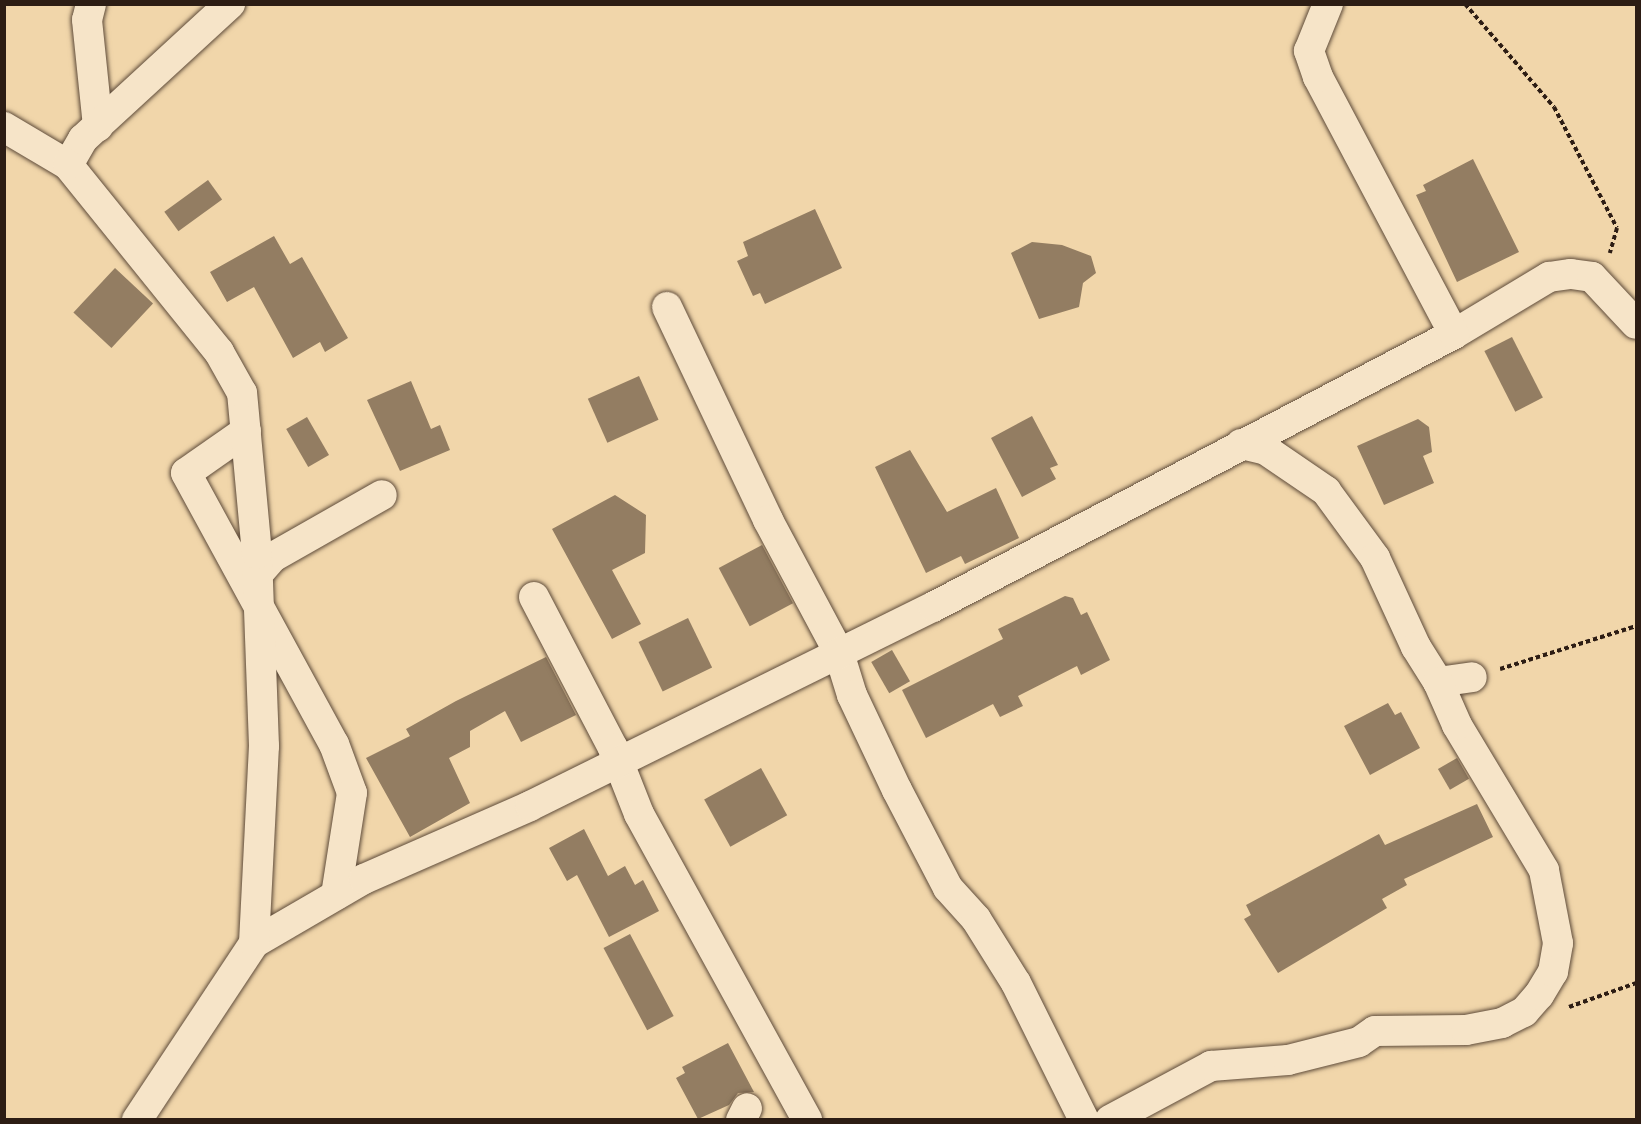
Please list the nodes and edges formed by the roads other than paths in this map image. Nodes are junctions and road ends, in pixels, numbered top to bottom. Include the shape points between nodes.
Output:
1 (91, 4) edge
2 (230, 4) edge
3 (1328, 4) edge
4 (98, 126) junction
5 (4, 127) edge
6 (68, 165) junction
7 (667, 307) dead end
8 (1636, 324) edge
9 (1454, 333) junction
10 (246, 431) junction
11 (1241, 444) junction
12 (382, 495) dead end
13 (258, 574) junction
14 (534, 597) dead end
15 (259, 609) junction
16 (839, 653) junction
17 (1472, 677) road end
18 (1438, 682) junction
19 (618, 763) junction
20 (336, 895) junction
21 (254, 943) junction
22 (137, 1119) edge
23 (807, 1119) edge
24 (1084, 1119) edge
25 (1110, 1119) edge

1 - 4 street via 87,20
2 - 4 street
3 - 9 street via 1309,51 1318,77
4 - 6 street
5 - 6 street
6 - 10 street via 219,352 242,393
7 - 16 street via 768,520
8 - 9 street via 1592,277 1549,277
9 - 11 street
10 - 13 street
10 - 15 street via 186,473
11 - 16 street
11 - 18 street via 1266,450 1296,467 1351,521
12 - 13 street via 273,557
13 - 15 street
14 - 19 street
15 - 20 street via 334,744 352,793
15 - 21 street via 264,746
16 - 19 street
16 - 24 street via 852,695 927,849 948,888 976,919 1016,983
17 - 18 street
18 - 25 street via 1457,725 1544,870 1558,943 1553,972 1524,1012 1466,1030 1375,1031 1359,1042 1288,1060 1211,1066
19 - 20 street
19 - 23 street via 639,814
20 - 21 street
21 - 22 street

